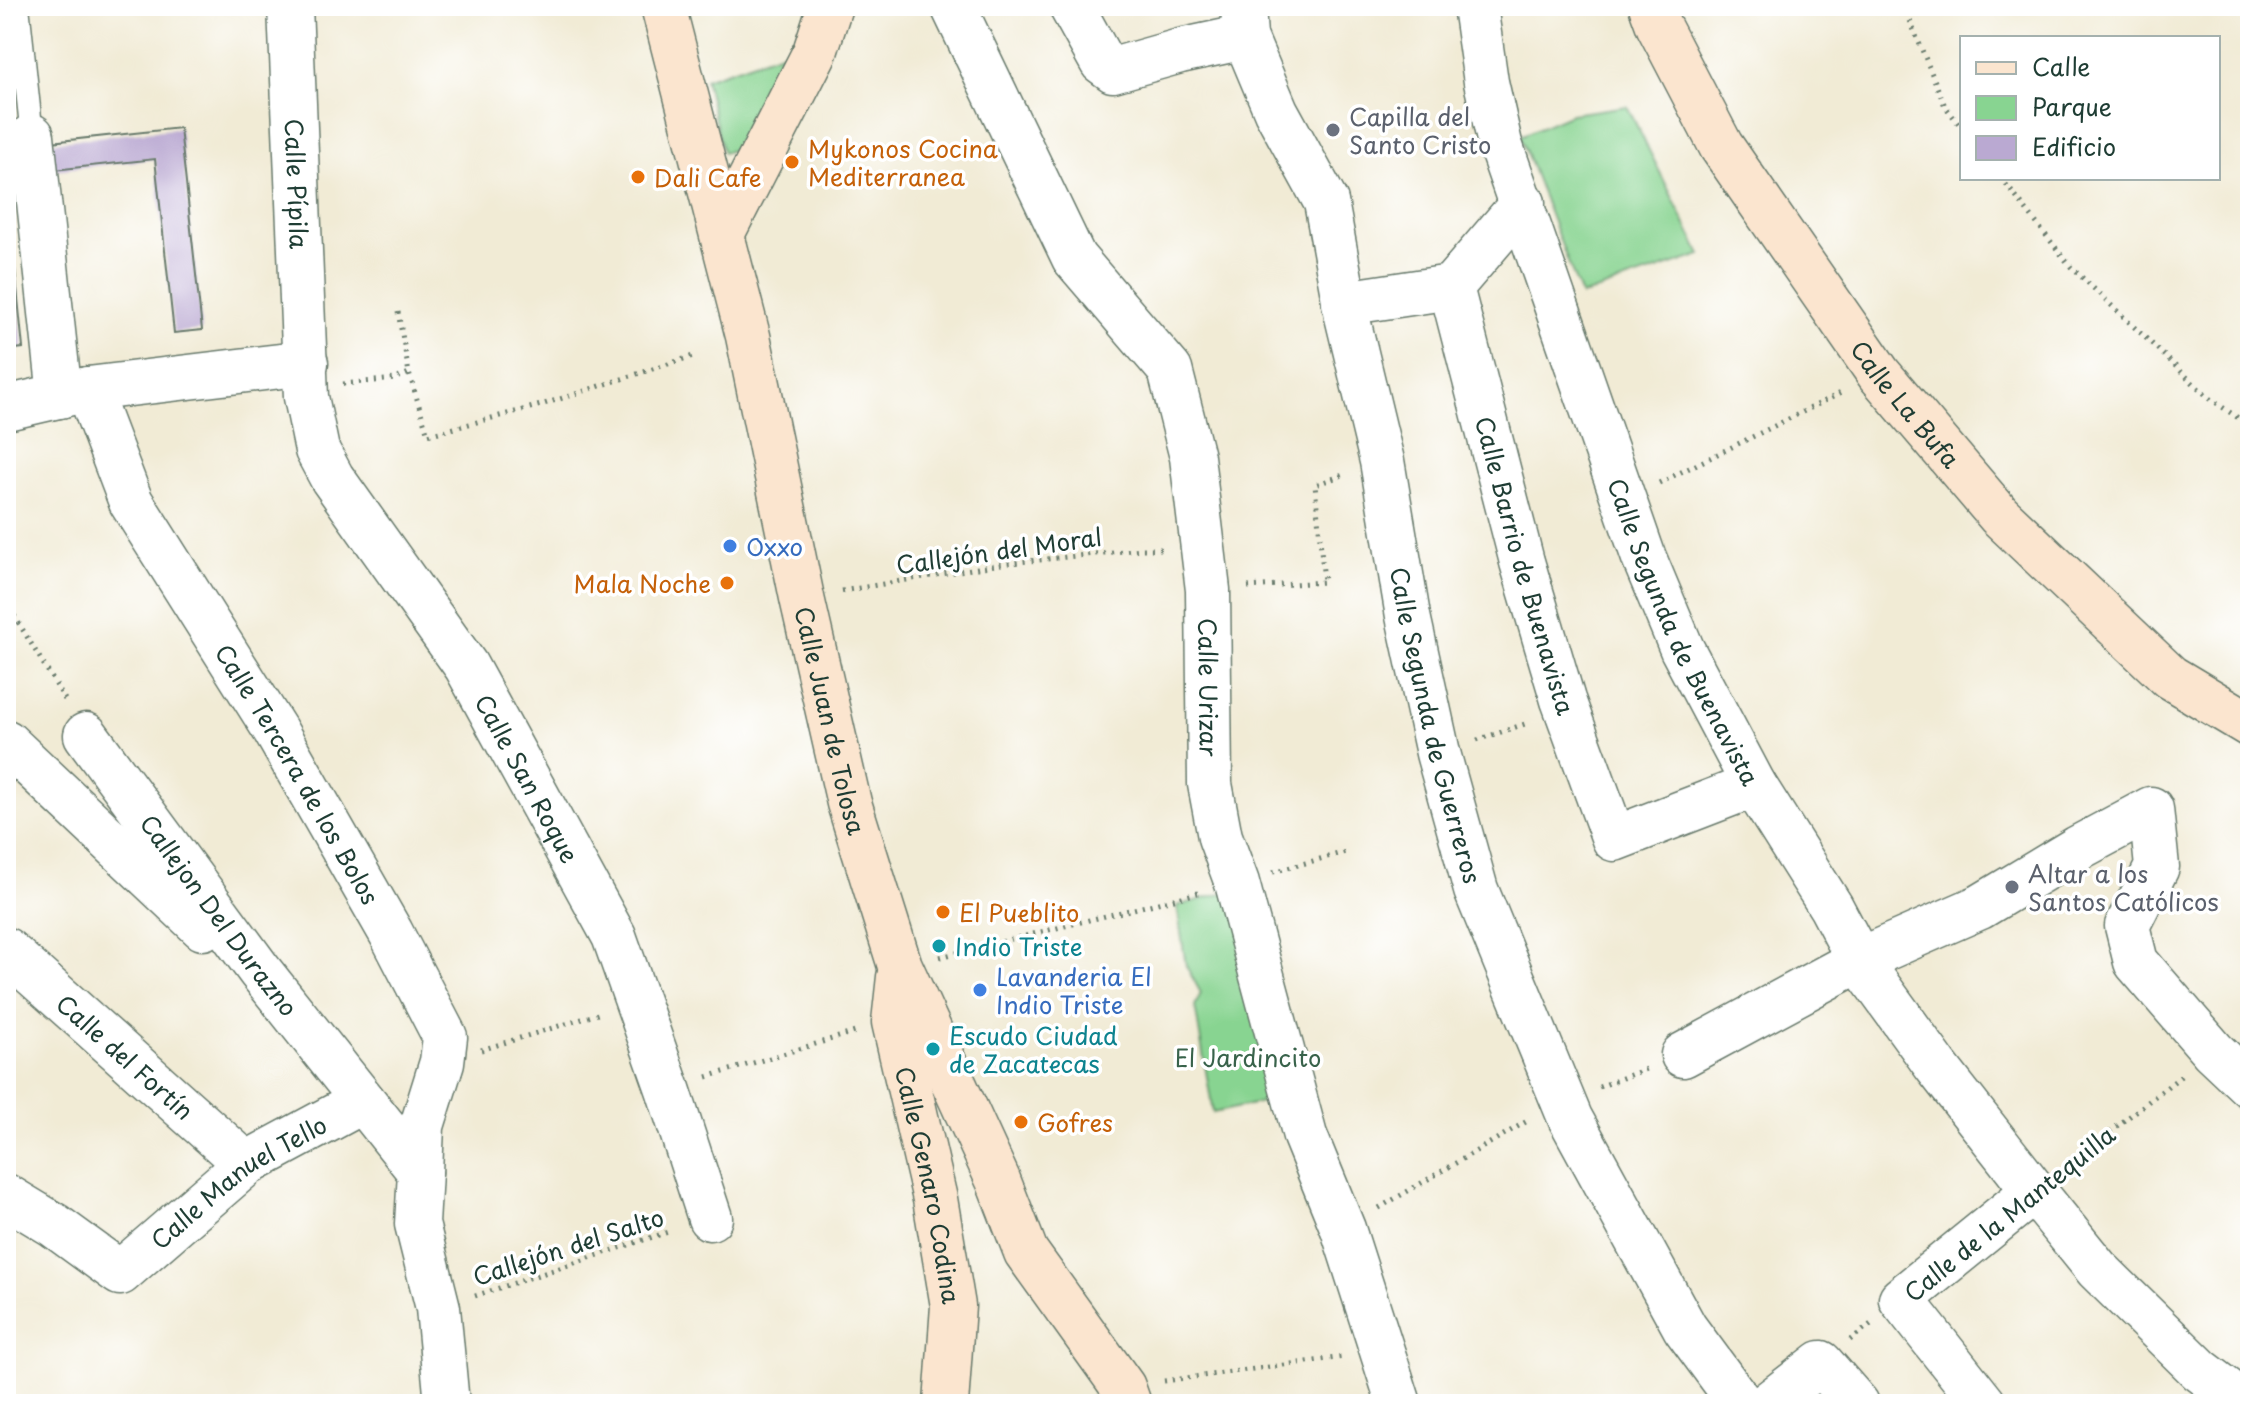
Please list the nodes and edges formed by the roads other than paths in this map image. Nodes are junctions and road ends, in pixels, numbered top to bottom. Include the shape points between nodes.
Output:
1 (18, 6) edge
2 (290, 6) edge
3 (663, 6) edge
4 (830, 6) edge
5 (953, 6) edge
6 (1071, 6) edge
7 (1475, 6) edge
8 (1651, 6) edge
9 (1244, 22) edge
10 (32, 136) joint
11 (1523, 203) junction
12 (723, 232) junction
13 (1451, 287) junction
14 (1344, 303) junction
15 (306, 375) junction
16 (74, 392) junction
17 (6, 408) edge
18 (2250, 725) edge
19 (86, 735) road end
20 (6, 742) edge
21 (1754, 785) junction
22 (6, 950) edge
23 (1859, 960) junction
24 (900, 966) junction
25 (259, 970) junction
26 (1683, 1055) road end
27 (2250, 1086) edge
28 (363, 1101) junction
29 (246, 1164) junction
30 (420, 1172) junction
31 (2034, 1191) junction
32 (6, 1196) edge
33 (710, 1218) road end
34 (1126, 1396) edge
35 (447, 1404) edge
36 (946, 1404) edge
37 (1399, 1404) edge
38 (1741, 1404) edge
39 (1768, 1404) edge
40 (1857, 1404) edge
41 (1984, 1404) edge
42 (2245, 1404) edge

1 - 10 lane
2 - 15 street, Calle Pípila
3 - 12 street, Calle Juan de Tolosa
4 - 12 street via 815,52
5 - 37 street, Calle Urizar via 1074,258 1170,370 1192,457 1205,570 1210,784 1220,837 1305,1136 1343,1229
6 - 9 street via 1102,62 1113,70 1180,51
7 - 11 street, Calle Segunda de Buenavista via 1500,144
8 - 18 street, Calle La Bufa via 1721,146 1879,374 1999,515 2170,677
9 - 14 street, Calle Segunda de Guerreros via 1276,111 1326,202
10 - 16 street, Calle Tercera de los Bolos
11 - 13 street
11 - 21 street, Calle Segunda de Buenavista via 1644,558 1682,649
12 - 24 street, Calle Juan de Tolosa via 849,803
13 - 14 street
13 - 21 street, Calle Barrio de Buenavista via 1522,562 1614,839
14 - 38 street, Calle Segunda de Guerreros via 1382,461 1438,753 1476,890 1563,1101 1685,1328
15 - 16 street
15 - 33 street, Calle San Roque via 317,450 332,478 466,666 614,936
16 - 17 street
16 - 30 street, Calle Tercera de los Bolos via 131,502 275,730 445,1037 422,1126
19 - 25 street, Callejon Del Durazno
20 - 25 street via 203,928
21 - 23 street, Calle Segunda de Buenavista
22 - 29 street, Calle del Fortín
23 - 26 street
23 - 27 street via 1980,907 2151,809 2157,867 2127,926 2136,962
23 - 31 street, Calle Segunda de Buenavista
24 - 34 street, Calle Juan de Tolosa via 1026,1252
24 - 36 street, Calle Genaro Codina via 894,1022 935,1199 953,1306
25 - 28 street, Callejon Del Durazno
28 - 29 street, Calle Manuel Tello
28 - 30 street, Callejon Del Durazno
29 - 32 street, Calle Manuel Tello via 120,1273
30 - 35 street via 417,1224 438,1308
31 - 41 street, Calle de la Mantequilla via 1901,1299
31 - 42 street, Calle Segunda de Buenavista via 2097,1269 2200,1370
39 - 40 street via 1821,1363

